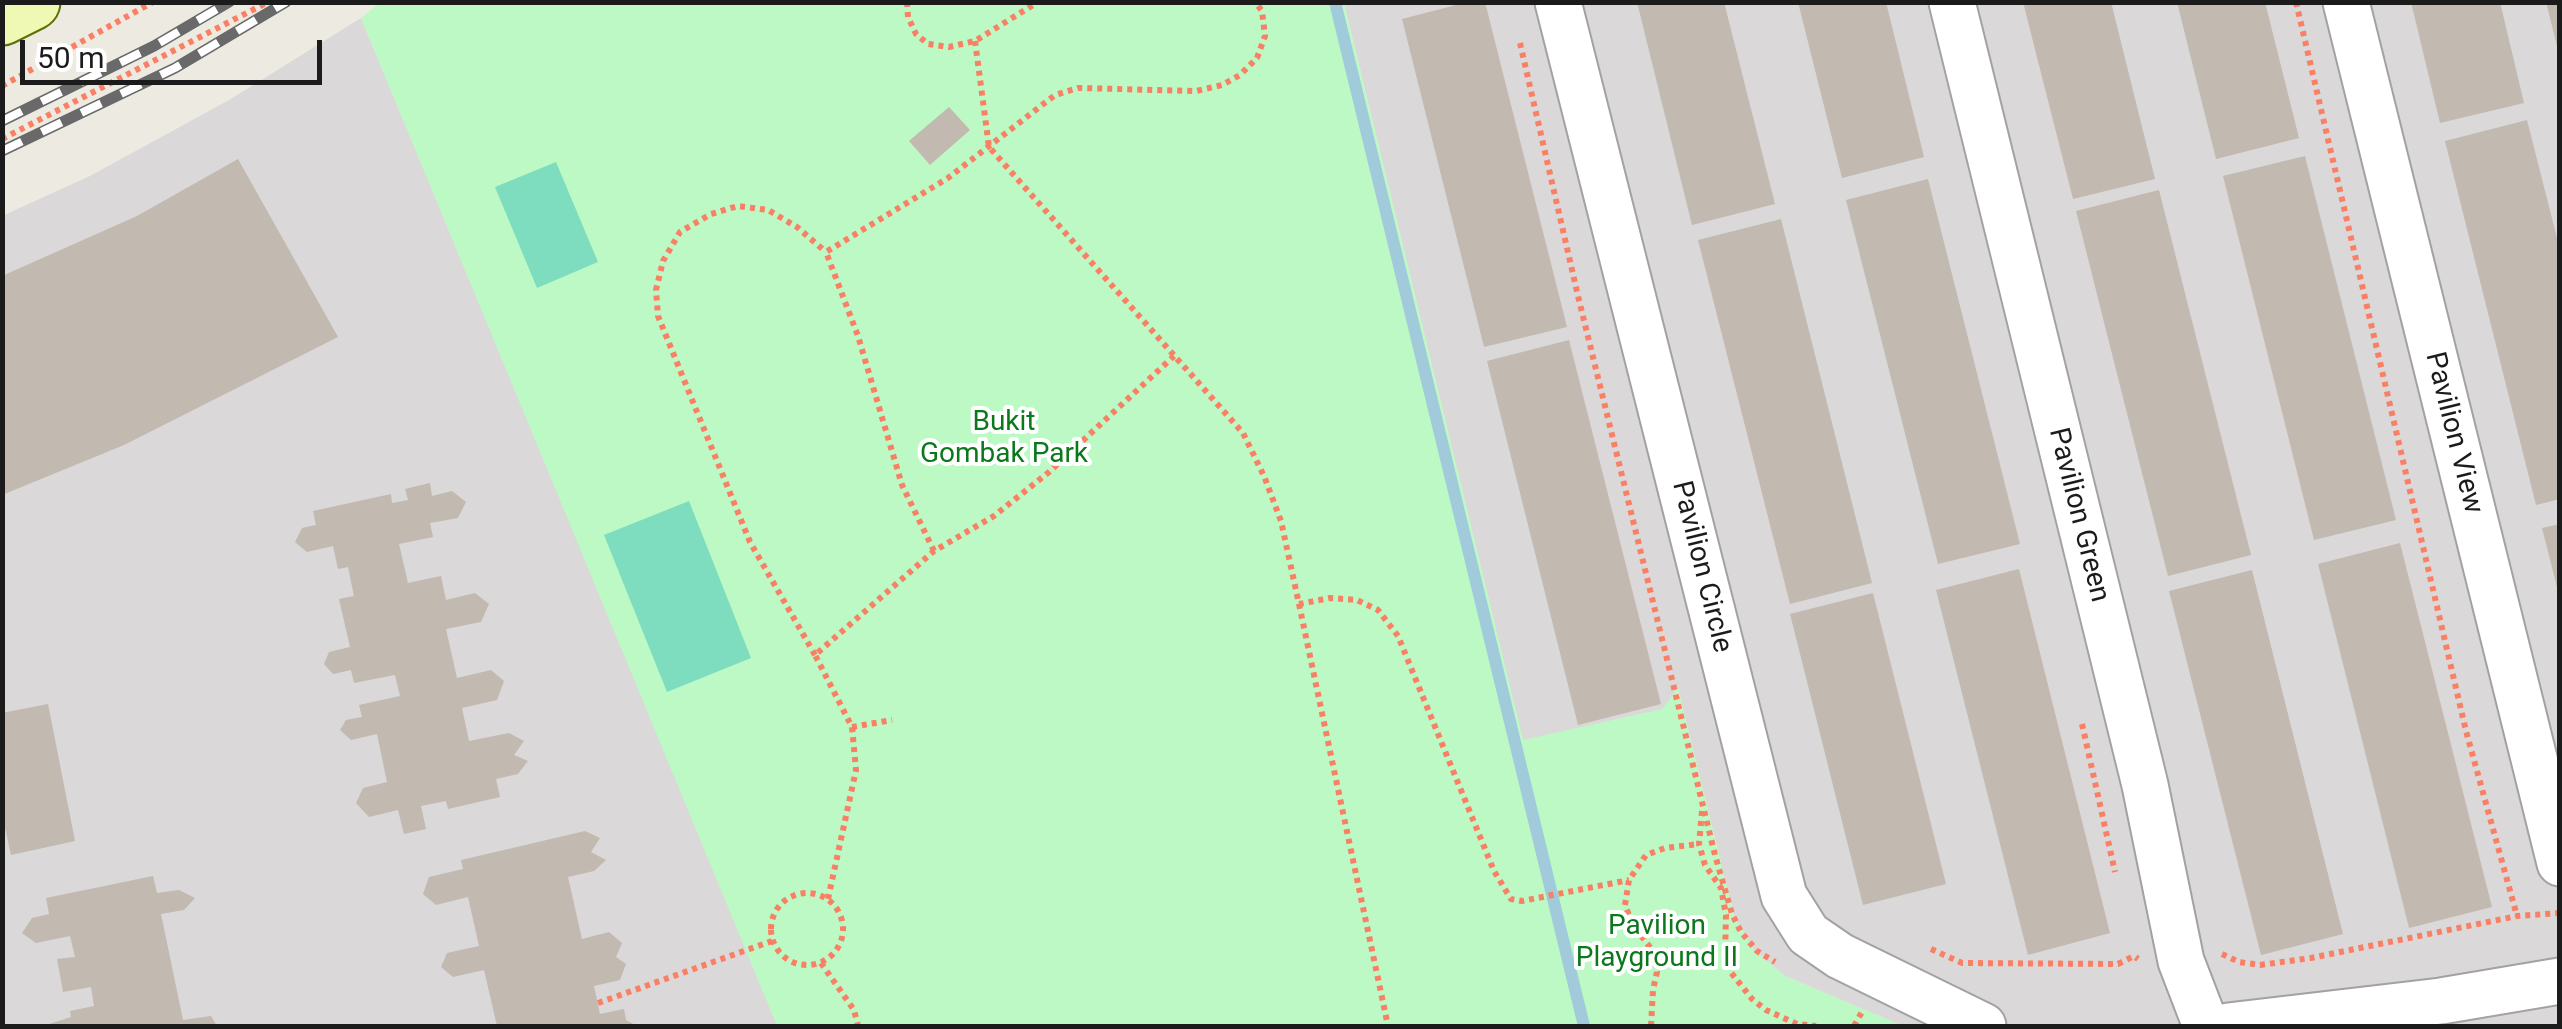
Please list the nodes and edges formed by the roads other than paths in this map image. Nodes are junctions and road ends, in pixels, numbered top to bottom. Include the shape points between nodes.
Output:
1 (32, 2) edge
2 (1558, 2) edge
3 (1952, 2) edge
4 (2346, 2) edge
5 (2, 17) edge
6 (2560, 863) edge
7 (2560, 981) edge
8 (1983, 1026) edge
9 (2206, 1026) edge
10 (2228, 1026) edge

1 - 5 street
2 - 8 street, Pavilion Circle via 1784,896 1808,934 1840,956
3 - 9 street, Pavilion Green via 2145,785 2181,961
4 - 6 street, Pavilion View
7 - 10 street

